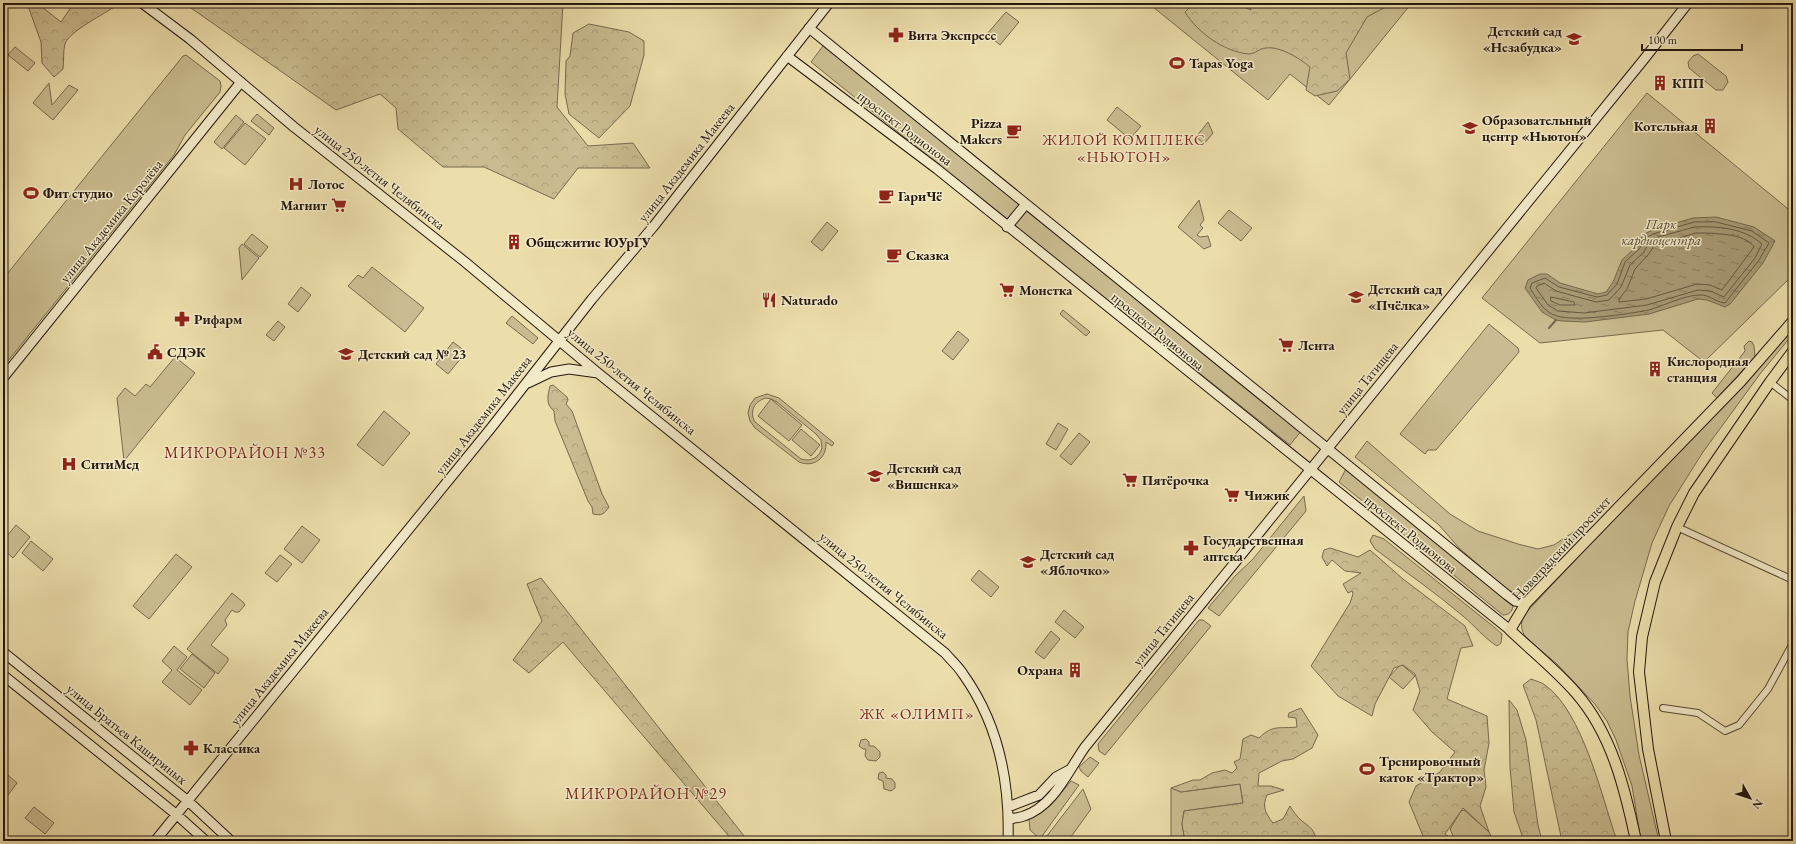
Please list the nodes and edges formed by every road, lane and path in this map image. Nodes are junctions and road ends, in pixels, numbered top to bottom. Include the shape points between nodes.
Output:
1 (142, 3) edge
2 (829, 3) edge
3 (1688, 3) edge
4 (809, 28) junction
5 (787, 56) junction
6 (241, 82) junction
7 (1026, 204) junction
8 (1007, 227) junction
9 (1793, 321) edge
10 (560, 340) junction
11 (1793, 351) edge
12 (598, 373) junction
13 (3, 378) edge
14 (1770, 382) junction
15 (525, 384) junction
16 (1793, 400) edge
17 (1328, 449) junction
18 (1309, 470) junction
19 (1677, 526) junction
20 (1793, 580) edge
21 (1526, 604) junction
22 (1510, 630) junction
23 (1793, 643) edge
24 (3, 652) edge
25 (3, 675) edge
26 (1663, 708) dead end
27 (1069, 770) junction
28 (188, 801) junction
29 (1008, 807) junction
30 (177, 815) junction
31 (1008, 819) junction
32 (155, 841) edge
33 (206, 841) edge
34 (231, 841) edge
35 (1008, 841) edge
36 (1636, 841) edge
37 (1666, 841) edge

1 - 6 street, улица 250-летия Челябинска
2 - 4 street, улица Академика Макеева
3 - 17 street, улица Татищева
4 - 5 street, улица Академика Макеева
4 - 7 street, проспект Родионова
5 - 8 street, проспект Родионова via 936,169
5 - 10 street, улица Академика Макеева via 653,227
6 - 10 street, улица 250-летия Челябинска
6 - 13 street, улица Академика Королёва
7 - 8 street
7 - 17 street, проспект Родионова
8 - 18 street, проспект Родионова
9 - 21 main road, Новоградский проспект via 1741,381
10 - 12 street, улица 250-летия Челябинска
10 - 15 street, улица Академика Макеева
11 - 14 main road
12 - 15 street via 568,369 551,372
12 - 29 street, улица 250-летия Челябинска via 945,653 963,674 989,721 1006,778
14 - 16 street
14 - 19 main road via 1694,493
15 - 28 street, улица Академика Макеева
17 - 18 street, улица Татищева
17 - 21 street, проспект Родионова via 1507,595
18 - 22 street, проспект Родионова
18 - 27 street, улица Татищева
19 - 20 street
19 - 37 main road via 1655,582 1642,637 1639,672 1648,749
21 - 22 main road, Новоградский проспект
22 - 36 main road via 1577,694 1597,722 1612,754 1627,800
23 - 26 street via 1768,689 1739,725 1725,730 1698,713
24 - 28 street, улица Братьев Кашириных
25 - 30 street
27 - 29 street, улица Татищева via 1056,777 1039,795
27 - 31 street, улица Татищева via 1046,802 1024,816
28 - 30 street, улица Академика Макеева
28 - 34 street, улица Братьев Кашириных
29 - 31 street, улица 250-летия Челябинска
30 - 32 street, улица Академика Макеева
30 - 33 street
31 - 35 street, улица 250-летия Челябинска

